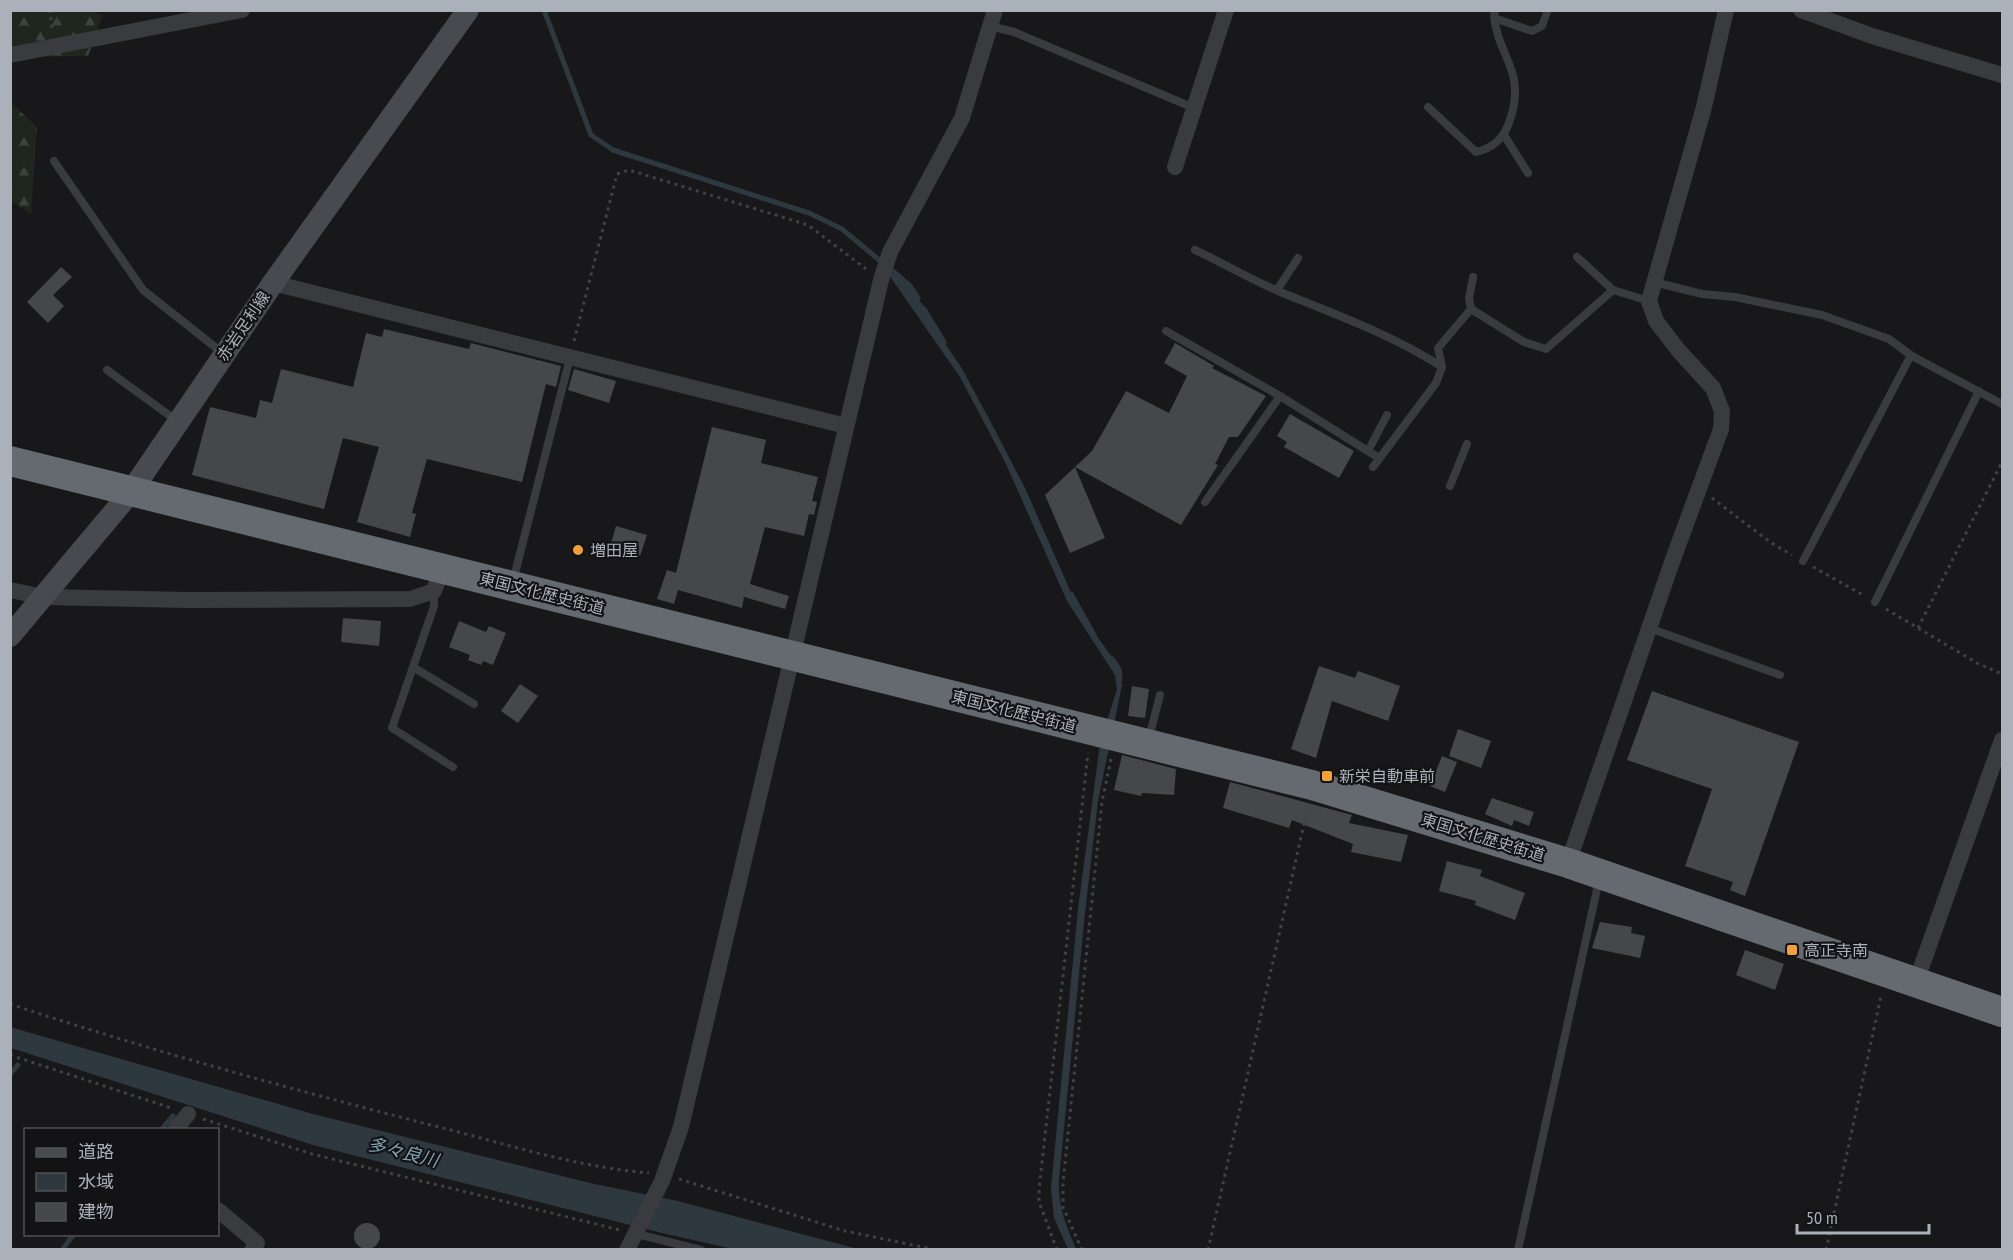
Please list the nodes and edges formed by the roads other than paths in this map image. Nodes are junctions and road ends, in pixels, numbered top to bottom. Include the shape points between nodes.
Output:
1 (242, 10) edge
2 (468, 10) edge
3 (1226, 10) edge
4 (1726, 10) edge
5 (1801, 10) edge
6 (1547, 12) edge
7 (1494, 14) edge
8 (993, 18) edge
9 (10, 55) edge
10 (2002, 75) edge
11 (1428, 107) dead end
12 (1194, 108) junction
13 (1504, 135) junction
14 (54, 161) dead end
15 (1175, 167) dead end
16 (1528, 173) dead end
17 (1195, 250) dead end
18 (1577, 257) dead end
19 (1298, 258) dead end
20 (1473, 277) dead end
21 (1654, 282) junction
22 (273, 283) junction
23 (1277, 290) junction
24 (1613, 290) junction
25 (1649, 301) junction
26 (1471, 309) junction
27 (1166, 331) dead end
28 (224, 354) junction
29 (1911, 355) junction
30 (570, 358) junction
31 (1442, 367) junction
32 (107, 370) dead end
33 (1979, 391) junction
34 (1280, 396) junction
35 (2002, 404) edge
36 (1387, 415) dead end
37 (178, 422) junction
38 (846, 426) junction
39 (1467, 444) dead end
40 (1368, 451) junction
41 (1380, 458) junction
42 (10, 461) edge
43 (1373, 467) dead end
44 (1450, 486) dead end
45 (130, 492) junction
46 (1205, 502) dead end
47 (1803, 561) road end
48 (438, 580) junction
49 (512, 586) junction
50 (10, 590) edge
51 (44, 597) junction
52 (1875, 602) road end
53 (1649, 628) junction
54 (10, 636) edge
55 (791, 654) junction
56 (413, 667) junction
57 (1780, 675) dead end
58 (1160, 695) dead end
59 (474, 704) dead end
60 (2002, 740) edge
61 (1148, 744) junction
62 (453, 767) dead end
63 (1568, 863) junction
64 (1600, 874) junction
65 (1916, 982) junction
66 (2002, 1012) edge
67 (188, 1114) road end
68 (177, 1128) edge
69 (219, 1211) edge
70 (638, 1231) junction
71 (252, 1250) edge
72 (627, 1250) edge
73 (701, 1250) edge
74 (1518, 1250) edge

1 - 9 street
2 - 22 main road, 赤岩足利線
3 - 12 street
4 - 21 street via 1704,106
5 - 10 street
6 - 7 lane via 1542,26 1532,31
7 - 13 lane via 1494,27 1512,67 1517,95
8 - 12 lane via 1014,32
8 - 38 street via 962,118 890,252
11 - 13 lane via 1476,152 1487,149
12 - 15 street
13 - 16 lane
14 - 28 lane via 142,290
17 - 23 lane
18 - 24 lane
19 - 23 lane
20 - 26 lane
21 - 25 street
21 - 29 lane via 1822,315 1889,339
22 - 28 main road, 赤岩足利線
22 - 30 street
23 - 31 lane via 1413,348
24 - 25 lane
24 - 26 lane via 1546,349 1524,342
25 - 53 street via 1656,321 1713,388 1722,411 1721,429
26 - 31 lane via 1438,348
27 - 34 lane
28 - 37 main road, 赤岩足利線
29 - 33 lane
29 - 47 lane
30 - 38 street
30 - 49 lane
31 - 41 lane via 1436,382
32 - 37 lane
33 - 35 lane
33 - 52 lane
34 - 40 lane
34 - 46 lane
36 - 40 lane
37 - 45 main road, 赤岩足利線
38 - 55 street
39 - 44 lane
40 - 41 lane
41 - 43 lane
42 - 45 highway, 東国文化歴史街道
45 - 48 highway, 東国文化歴史街道
45 - 51 main road, 赤岩足利線
48 - 49 highway, 東国文化歴史街道
48 - 51 street via 425,596 410,599
48 - 56 lane via 434,606
49 - 55 highway, 東国文化歴史街道
50 - 51 street
51 - 54 main road, 赤岩足利線
53 - 57 lane
53 - 63 street
55 - 61 highway, 東国文化歴史街道
55 - 70 street via 681,1127
56 - 59 lane
56 - 62 lane via 392,728
58 - 61 lane
60 - 65 street
61 - 63 highway, 東国文化歴史街道 via 1312,785
63 - 64 highway, 東国文化歴史街道
64 - 65 highway, 東国文化歴史街道
64 - 74 lane
65 - 66 highway, 東国文化歴史街道
67 - 68 street
69 - 71 street via 257,1243
70 - 72 street
70 - 73 lane

